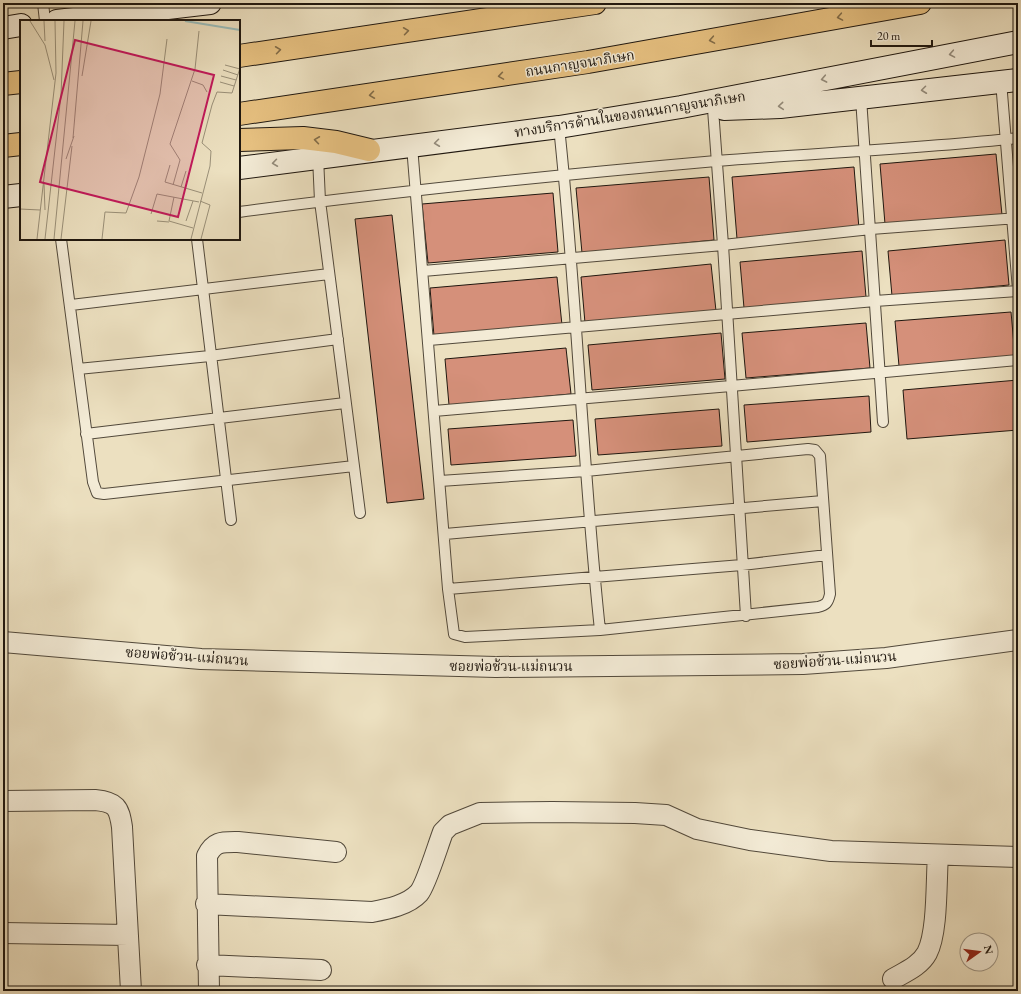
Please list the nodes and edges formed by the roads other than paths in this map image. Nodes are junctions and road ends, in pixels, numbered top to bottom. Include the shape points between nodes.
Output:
1 (43, 3) edge
2 (595, 3) edge
3 (920, 3) edge
4 (196, 4) edge
5 (45, 20) edge
6 (65, 20) edge
7 (20, 25) edge
8 (3, 28) edge
9 (1018, 42) edge
10 (240, 56) edge
11 (1010, 80) edge
12 (20, 82) edge
13 (3, 84) edge
14 (861, 98) junction
15 (681, 107) junction
16 (713, 109) junction
17 (240, 114) edge
18 (559, 127) junction
19 (1018, 138) edge
20 (240, 140) edge
21 (1006, 140) junction
22 (20, 144) edge
23 (3, 146) edge
24 (412, 146) junction
25 (369, 150) junction
26 (865, 150) junction
27 (318, 157) junction
28 (717, 161) junction
29 (240, 168) edge
30 (564, 175) junction
31 (416, 190) junction
32 (20, 195) edge
33 (3, 197) edge
34 (320, 201) junction
35 (240, 212) edge
36 (1016, 218) edge
37 (871, 229) junction
38 (61, 240) edge
39 (197, 240) edge
40 (723, 245) junction
41 (570, 257) junction
42 (423, 271) junction
43 (329, 274) junction
44 (202, 290) junction
45 (1018, 291) edge
46 (875, 301) junction
47 (71, 305) junction
48 (726, 315) junction
49 (575, 328) junction
50 (338, 340) junction
51 (429, 340) junction
52 (210, 356) junction
53 (1018, 360) edge
54 (78, 369) junction
55 (880, 373) junction
56 (731, 386) junction
57 (582, 398) junction
58 (345, 404) junction
59 (434, 411) junction
60 (218, 419) junction
61 (883, 422) dead end
62 (86, 434) junction
63 (737, 456) junction
64 (354, 466) junction
65 (586, 471) junction
66 (225, 480) junction
67 (440, 481) junction
68 (823, 501) junction
69 (740, 508) junction
70 (360, 513) dead end
71 (231, 520) dead end
72 (590, 521) junction
73 (445, 534) junction
74 (827, 555) junction
75 (742, 565) junction
76 (595, 577) junction
77 (448, 589) junction
78 (746, 616) junction
79 (600, 630) junction
80 (1018, 640) edge
81 (3, 642) edge
82 (3, 801) edge
83 (336, 852) dead end
84 (938, 855) junction
85 (1018, 857) edge
86 (206, 904) junction
87 (3, 933) edge
88 (128, 935) junction
89 (207, 965) junction
90 (321, 970) dead end
91 (893, 979) dead end
92 (131, 991) edge
93 (209, 991) edge

1 - 5 lane
10 -> 2 highway
3 -> 17 highway, ถนนกาญจนาภิเษก via 588,62
4 - 6 main road
7 - 8 main road
9 -> 15 main road, ทางบริการด้านในของถนนกาญจนาภิเษก
11 -> 14 main road
11 - 21 lane
12 - 13 highway
14 -> 16 main road via 780,107
14 - 26 lane
15 - 16 main road
15 - 18 main road, ทางบริการด้านในของถนนกาญจนาภิเษก
16 - 28 lane
18 -> 24 main road, ทางบริการด้านในของถนนกาญจนาภิเษก
18 - 30 lane
19 - 21 lane
25 -> 20 highway via 303,138
21 - 26 lane
21 - 36 lane
22 - 23 highway
24 - 25 main road, ทางบริการด้านในของถนนกาญจนาภิเษก
24 - 31 lane
25 - 27 main road, ทางบริการด้านในของถนนกาญจนาภิเษก
26 - 28 lane
26 - 37 lane
27 -> 29 main road, ทางบริการด้านในของถนนกาญจนาภิเษก
27 - 34 lane
28 - 30 lane
28 - 40 lane
30 - 31 lane
30 - 41 lane
31 - 34 lane
31 - 42 lane
32 - 33 main road
34 - 35 lane
34 - 43 lane
36 - 37 lane
36 - 45 lane
37 - 40 lane
37 - 46 lane
38 - 47 lane
39 - 44 lane
40 - 41 lane
40 - 48 lane
41 - 42 lane
41 - 49 lane
42 - 51 lane
43 - 44 lane
43 - 50 lane
44 - 47 lane
44 - 52 lane
45 - 46 lane
46 - 48 lane
46 - 55 lane
47 - 54 lane
48 - 49 lane
48 - 56 lane
49 - 51 lane
49 - 57 lane
50 - 52 lane
50 - 58 lane
51 - 59 lane
52 - 54 lane
52 - 60 lane
53 - 55 lane
54 - 62 lane
55 - 56 lane
55 - 61 lane
56 - 57 lane
56 - 63 lane
57 - 59 lane
57 - 65 lane
58 - 60 lane
58 - 64 lane
59 - 67 lane
60 - 62 lane
60 - 66 lane
62 - 66 lane via 97,493
63 - 65 lane
63 - 68 lane via 815,450 820,456
63 - 69 lane
64 - 66 lane
64 - 70 lane
65 - 67 lane
65 - 72 lane
66 - 71 lane
67 - 73 lane
68 - 69 lane
68 - 74 lane
69 - 72 lane
69 - 75 lane
72 - 73 lane
72 - 76 lane
73 - 77 lane
74 - 75 lane
74 - 78 lane via 830,594 825,605
75 - 76 lane
75 - 78 lane
76 - 77 lane
76 - 79 lane
77 - 79 lane via 452,626 454,634 459,636
78 - 79 lane
80 - 81 street, ซอยพ่อช้วน-แม่ถนวน via 886,658 803,664 496,667 201,659
82 - 88 street via 95,800 116,805 122,827
83 - 86 street via 221,842 211,847 206,856
84 - 85 street
84 - 86 street via 831,852 782,846 697,829 666,815 480,813 450,825 444,832 419,893 388,909 372,912
84 - 91 street via 933,939 926,954 914,968
86 - 89 street
87 - 88 street
88 - 92 street
89 - 90 street
89 - 93 street

